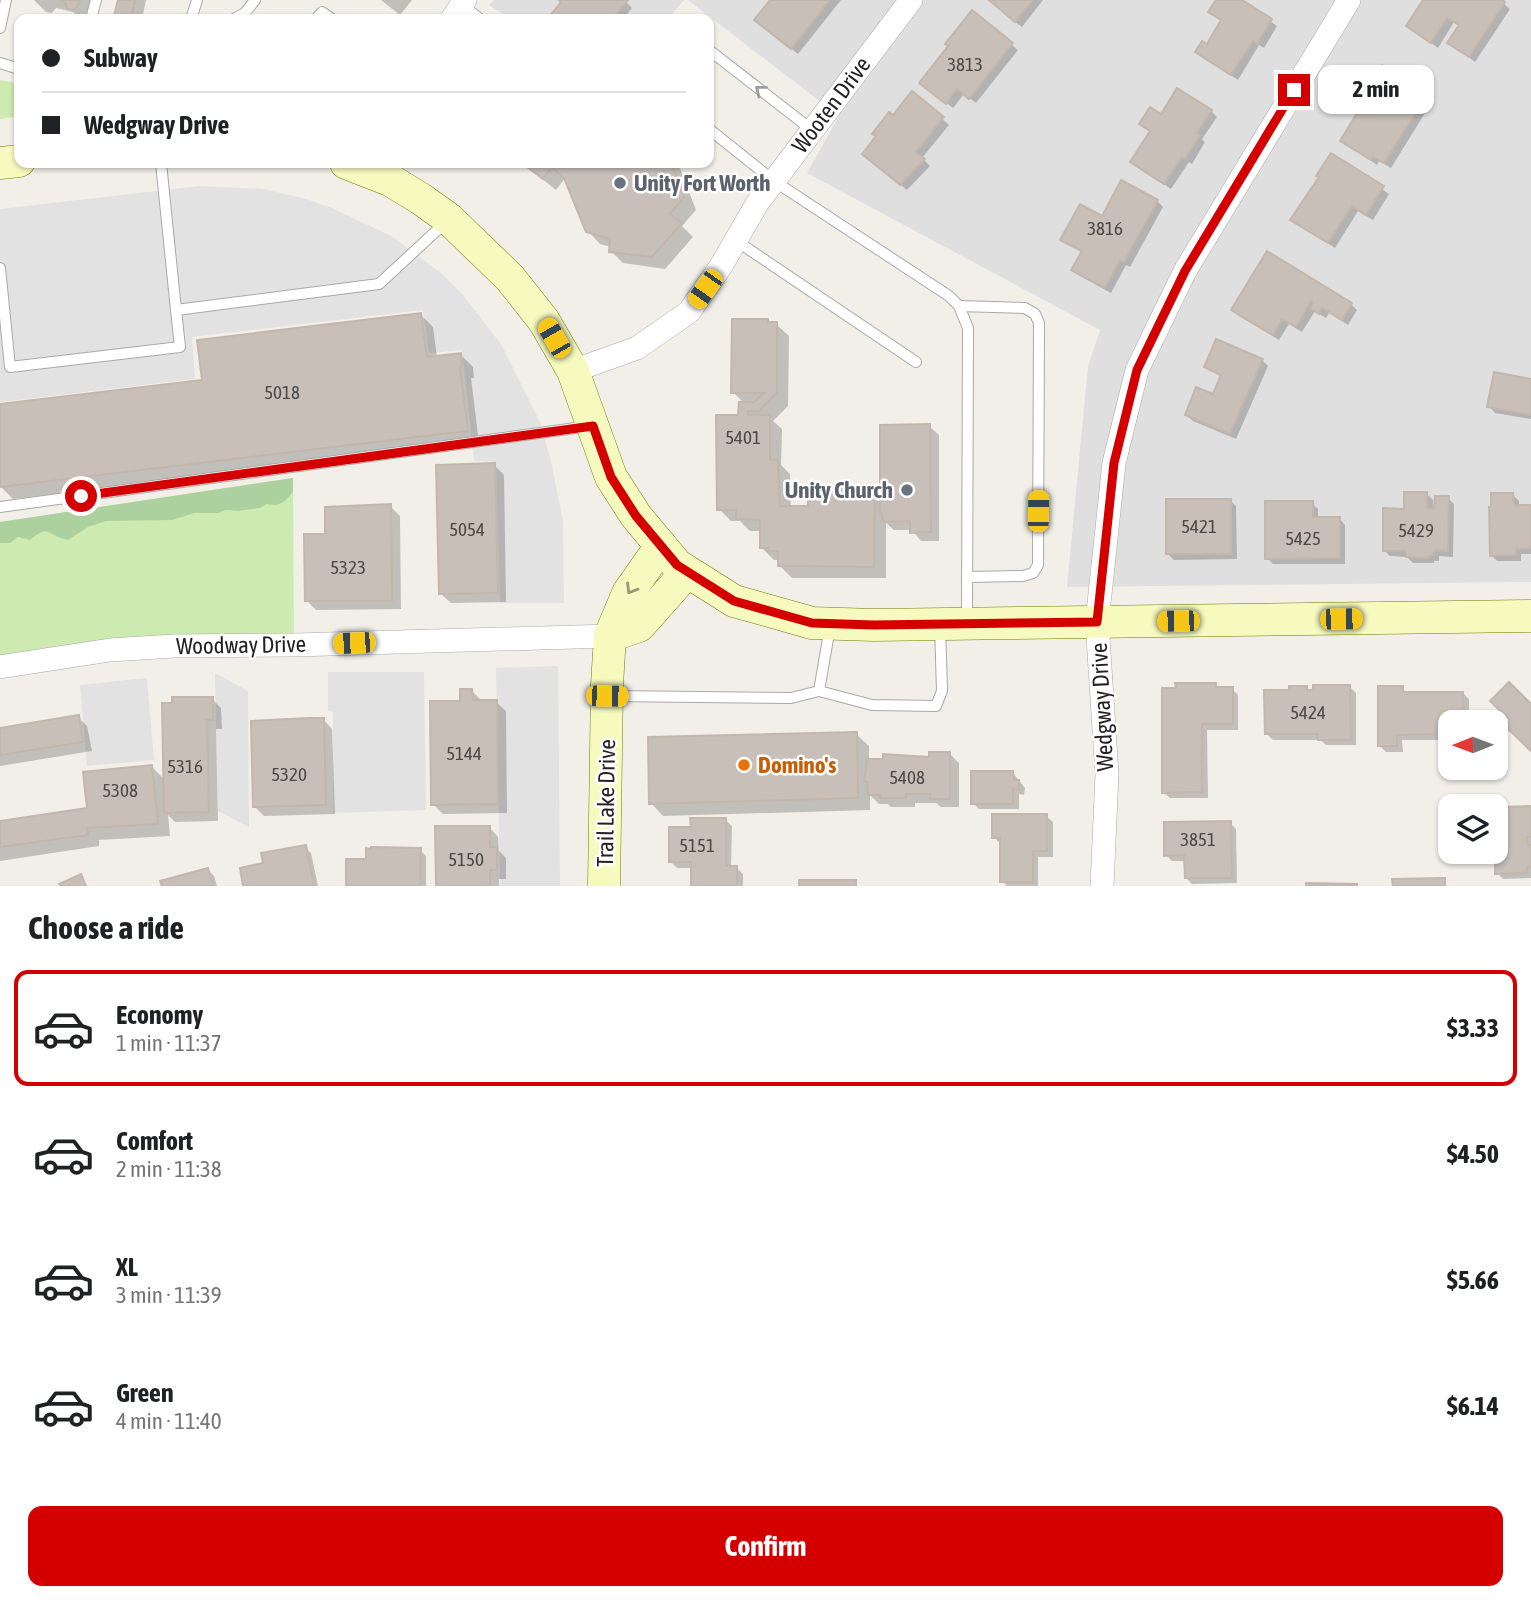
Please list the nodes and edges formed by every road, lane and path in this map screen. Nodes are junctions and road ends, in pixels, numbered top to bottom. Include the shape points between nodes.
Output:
1 (6, 0) edge
2 (255, 0) edge
3 (911, 0) edge
4 (1349, 0) edge
5 (243, 14) edge
6 (0, 28) edge
7 (714, 54) edge
8 (812, 130) junction
9 (714, 133) edge
10 (162, 168) edge
11 (360, 168) edge
12 (774, 181) junction
13 (449, 219) junction
14 (735, 240) junction
15 (0, 268) edge
16 (959, 306) junction
17 (176, 310) junction
18 (916, 362) dead end
19 (573, 371) junction
20 (593, 426) junction
21 (0, 507) edge
22 (675, 561) junction
23 (967, 577) junction
24 (1531, 616) edge
25 (1097, 622) junction
26 (831, 624) junction
27 (953, 624) junction
28 (610, 636) junction
29 (0, 667) edge
30 (819, 691) junction
31 (607, 696) junction
32 (604, 886) edge
33 (1102, 886) edge

1 - 6 lane
2 - 5 lane
3 - 8 street, Wooten Drive
4 - 25 street, Wedgway Drive via 1185,271 1137,370 1114,463
8 -> 7 lane
8 - 12 street, Wooten Drive
9 - 12 lane
10 - 17 lane
11 - 13 street via 390,180
12 - 14 street, Wooten Drive
12 - 16 lane
13 - 17 lane via 379,284
13 - 19 street via 510,278 544,321
14 - 18 lane
14 - 19 street, Wooten Drive via 689,312 637,348
15 - 17 lane via 10,367 180,347
16 - 23 lane via 968,328
16 - 23 lane via 1026,308 1040,323 1038,565 1023,576
19 - 20 street
20 - 21 lane
20 - 22 street via 611,477 636,516
22 - 26 street via 734,601
22 - 28 street via 639,626
23 - 27 lane
24 - 25 street
25 - 27 street
25 - 33 street, Wedgway Drive via 1107,774
26 - 27 street
26 - 30 lane
27 - 30 lane via 936,706 873,705
28 - 29 street, Woodway Drive via 174,646 110,650
28 - 31 street, Trail Lake Drive
30 - 31 lane via 791,698
31 - 32 street, Trail Lake Drive

